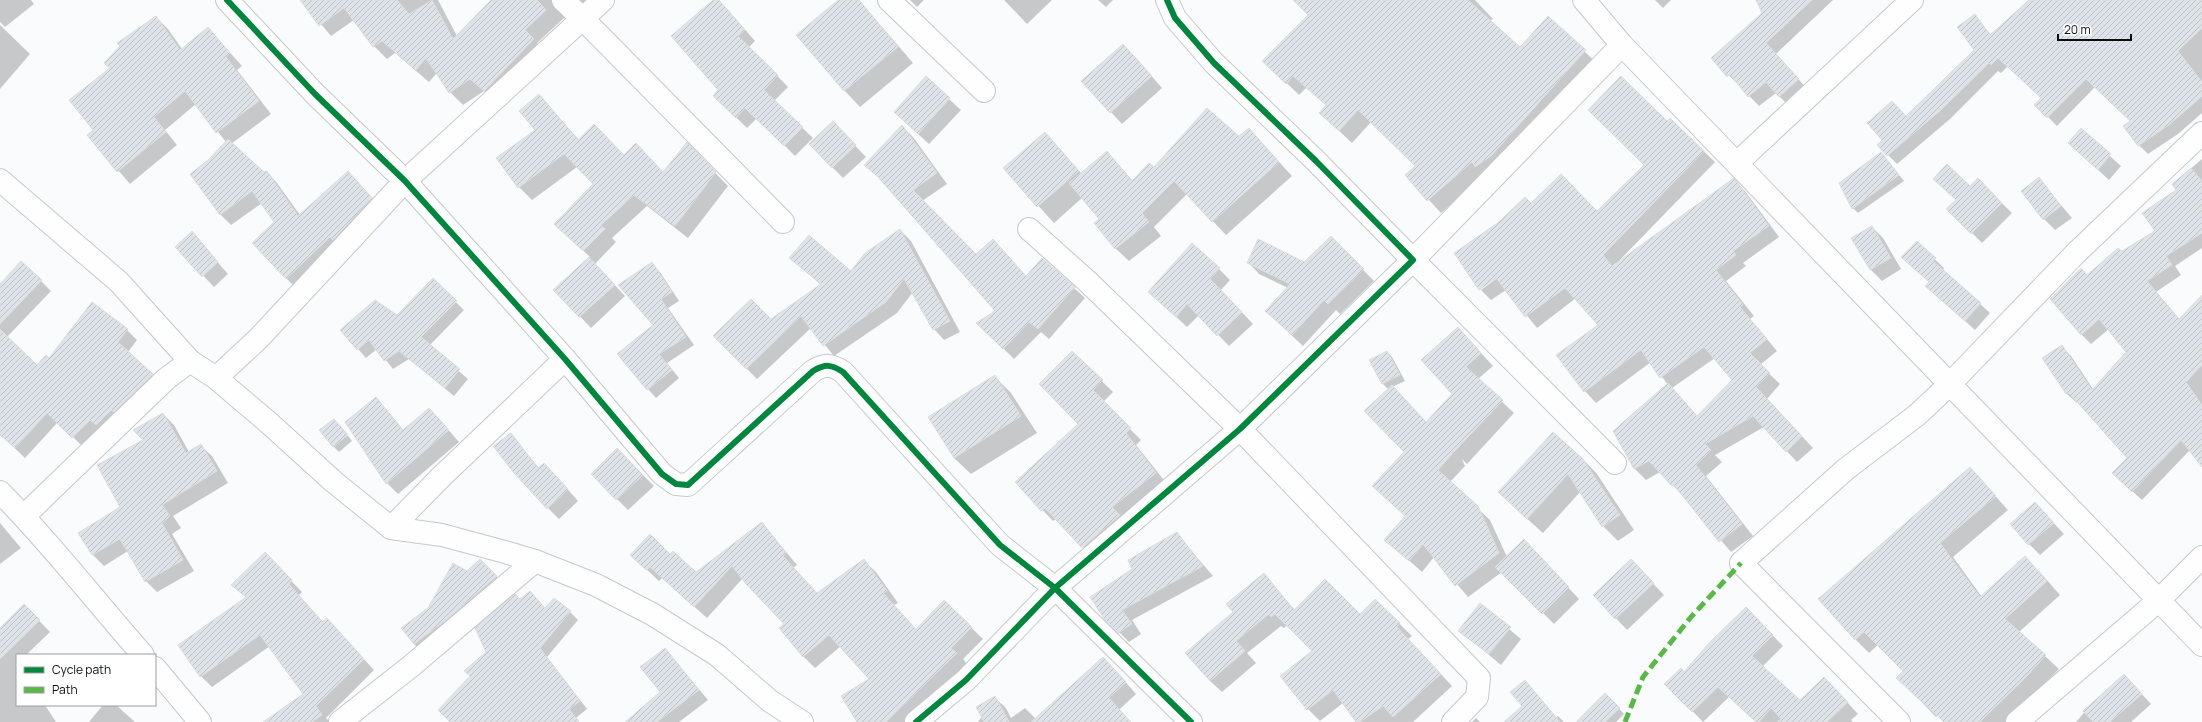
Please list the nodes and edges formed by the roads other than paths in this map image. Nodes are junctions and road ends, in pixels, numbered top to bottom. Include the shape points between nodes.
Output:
1 (226, 0) edge
2 (563, 0) edge
3 (603, 0) edge
4 (889, 0) edge
5 (1167, 0) edge
6 (1584, 0) edge
7 (1912, 0) edge
8 (584, 19) junction
9 (1622, 44) junction
10 (984, 91) dead end
11 (2202, 133) edge
12 (1737, 163) junction
13 (0, 180) edge
14 (405, 181) junction
15 (783, 222) dead end
16 (1030, 229) dead end
17 (1413, 260) junction
18 (565, 359) junction
19 (190, 361) junction
20 (216, 378) junction
21 (1949, 385) junction
22 (1240, 429) junction
23 (1615, 463) dead end
24 (0, 492) edge
25 (24, 516) junction
26 (391, 528) junction
27 (2202, 557) edge
28 (535, 561) junction
29 (1055, 588) junction
30 (2158, 601) junction
31 (2202, 645) edge
32 (142, 654) edge
33 (156, 669) edge
34 (200, 722) edge
35 (340, 722) edge
36 (802, 722) edge
37 (916, 722) edge
38 (1191, 722) edge
39 (1453, 722) edge
40 (1899, 722) edge
41 (2017, 722) edge

1 - 14 street via 315,94
2 - 8 street
3 - 8 street
4 - 10 street
5 - 17 street via 1175,18 1214,63 1316,161
6 - 9 street
7 - 12 street
8 - 14 street
8 - 15 street
9 - 12 street
9 - 17 street
11 - 21 street via 2076,253
12 - 21 street
13 - 19 street via 119,282
14 - 18 street
14 - 20 street via 258,339
16 - 22 street
17 - 22 street
17 - 23 street
18 - 26 street
18 - 29 street via 662,474 676,484 688,485 813,371 833,365 843,372 1000,545
19 - 20 street
19 - 25 street via 166,380
20 - 26 street via 334,482
21 - 30 street
21 - 40 street via 1917,415 1846,469 1741,563
22 - 29 street
22 - 39 street via 1479,678 1477,697
24 - 25 street
25 - 32 street
26 - 28 street via 442,535
27 - 30 street
28 - 35 street via 410,667
28 - 36 street via 596,585 652,614 717,656 770,701
29 - 37 street via 966,680
29 - 38 street
30 - 31 street
30 - 41 street
33 - 34 street

